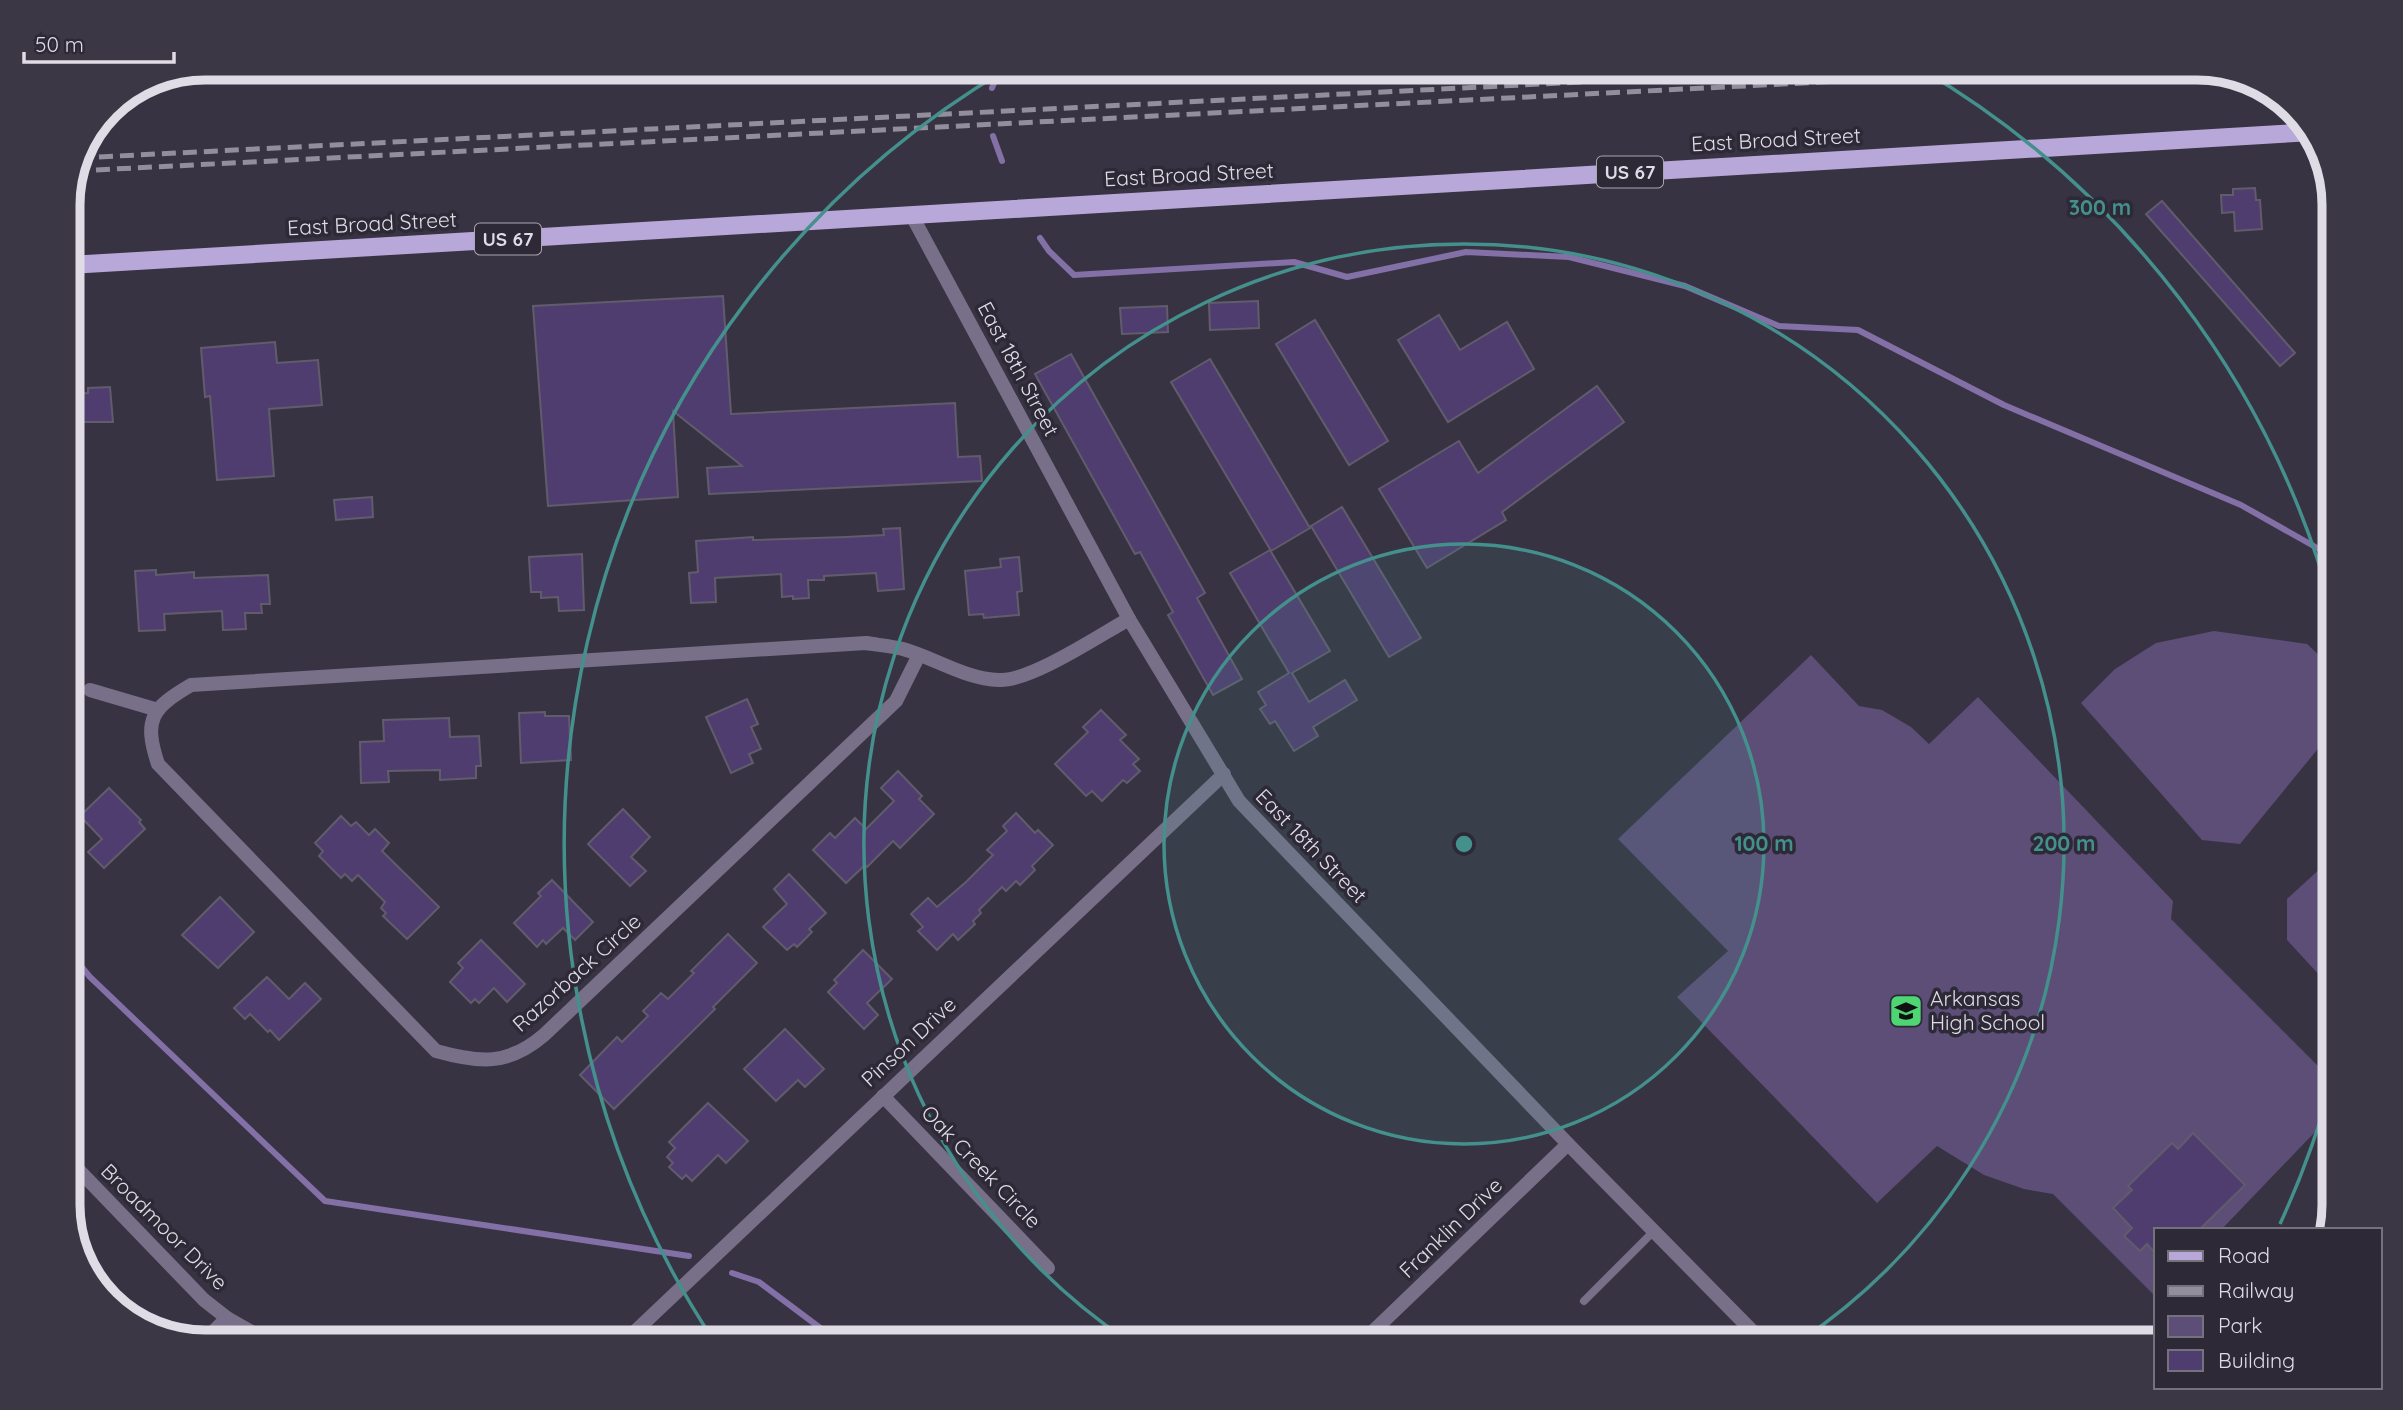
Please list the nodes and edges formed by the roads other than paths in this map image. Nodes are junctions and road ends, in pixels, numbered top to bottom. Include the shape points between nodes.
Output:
1 (2299, 133) edge
2 (911, 214) junction
3 (81, 264) edge
4 (1129, 619) junction
5 (919, 655) junction
6 (90, 690) dead end
7 (158, 710) junction
8 (1224, 774) junction
9 (883, 1096) junction
10 (1568, 1144) junction
11 (81, 1172) edge
12 (1654, 1231) junction
13 (1048, 1268) dead end
14 (1584, 1301) dead end
15 (227, 1318) junction
16 (216, 1330) edge
17 (248, 1330) edge
18 (637, 1330) edge
19 (1374, 1330) edge
20 (1751, 1330) edge

1 - 2 main road, East Broad Street / US 67
2 - 3 main road, East Broad Street / US 67
2 - 4 street, East 18th Street
4 - 5 street via 1036,671 1002,681
4 - 8 street, East 18th Street
5 - 7 street via 866,643 204,684 191,685 165,700
5 - 7 street, Razorback Circle via 896,701 809,786 544,1035 528,1049 503,1059 467,1060 436,1051 158,764 151,743 152,719
6 - 7 street
8 - 9 street, Pinson Drive
8 - 10 street, East 18th Street via 1238,801
9 - 13 street, Oak Creek Circle
9 - 18 street, Pinson Drive
10 - 12 street, East 18th Street
10 - 19 street, Franklin Drive
11 - 15 street, Broadmoor Drive
12 - 14 lane
12 - 20 street, East 18th Street
15 - 16 street
15 - 17 street, Broadmoor Drive

